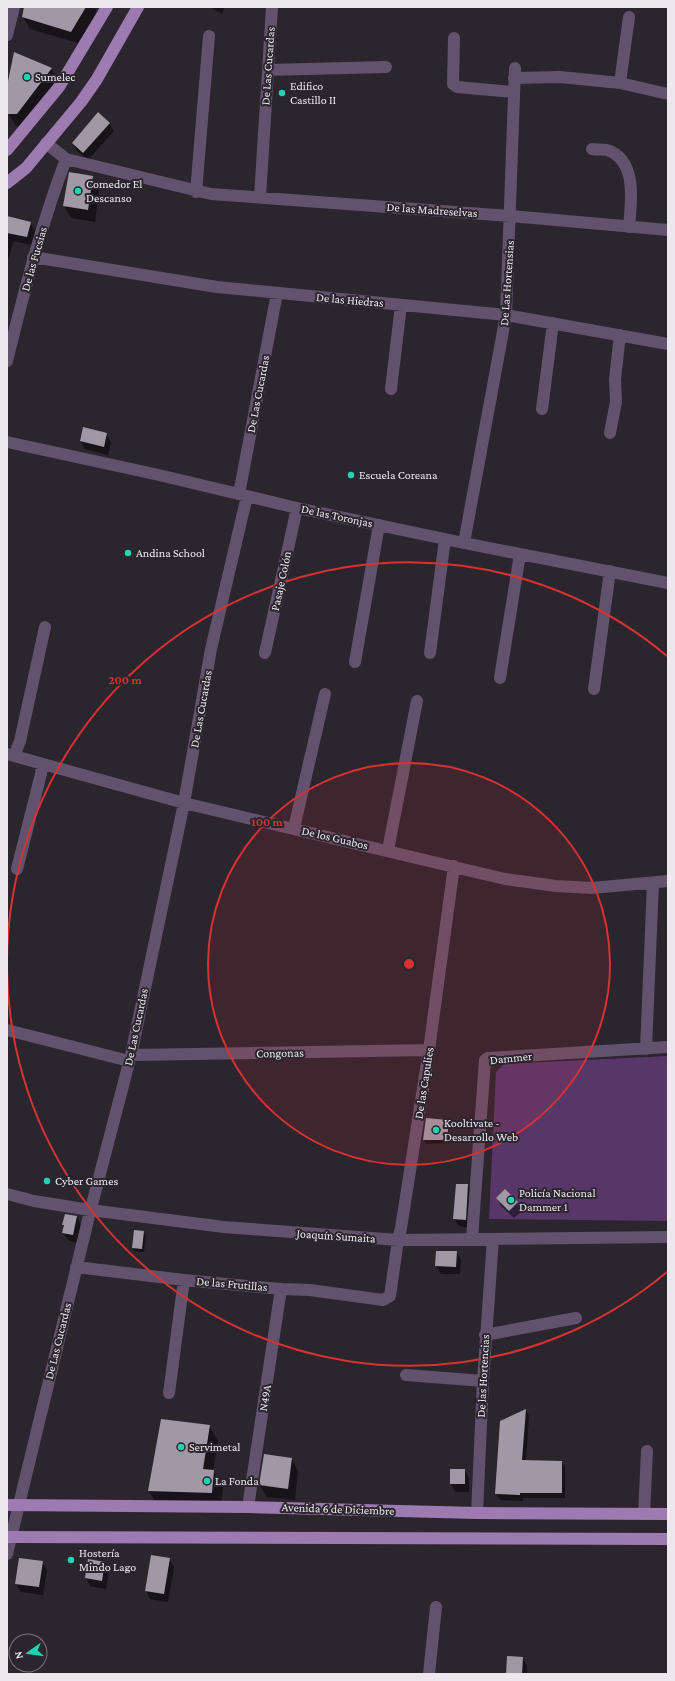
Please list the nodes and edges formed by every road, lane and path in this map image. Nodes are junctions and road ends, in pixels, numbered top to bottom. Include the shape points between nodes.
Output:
1 (14, 7) edge
2 (107, 7) edge
3 (138, 7) edge
4 (272, 7) edge
5 (629, 16) dead end
6 (7, 36) edge
7 (209, 36) dead end
8 (454, 38) dead end
9 (386, 67) dead end
10 (268, 70) junction
11 (620, 83) junction
12 (514, 92) junction
13 (668, 94) edge
14 (46, 143) junction
15 (9, 145) edge
16 (592, 149) dead end
17 (66, 159) junction
18 (7, 183) edge
19 (196, 192) junction
20 (260, 197) junction
21 (511, 216) junction
22 (629, 227) junction
23 (668, 230) edge
24 (33, 257) junction
25 (277, 293) junction
26 (401, 305) junction
27 (506, 315) junction
28 (553, 323) junction
29 (620, 335) junction
30 (668, 344) edge
31 (9, 348) edge
32 (7, 361) edge
33 (391, 389) dead end
34 (542, 409) dead end
35 (610, 433) dead end
36 (7, 442) edge
37 (243, 495) junction
38 (297, 508) junction
39 (379, 525) junction
40 (445, 539) junction
41 (464, 543) junction
42 (520, 554) junction
43 (610, 571) junction
44 (668, 583) edge
45 (45, 627) dead end
46 (265, 653) dead end
47 (430, 653) dead end
48 (355, 662) dead end
49 (500, 678) dead end
50 (594, 689) dead end
51 (325, 694) dead end
52 (417, 701) dead end
53 (10, 755) edge
54 (42, 764) junction
55 (184, 802) junction
56 (294, 828) junction
57 (388, 850) junction
58 (454, 866) junction
59 (17, 870) dead end
60 (668, 881) edge
61 (653, 883) junction
62 (7, 1030) edge
63 (668, 1047) edge
64 (646, 1049) junction
65 (429, 1050) junction
66 (130, 1058) junction
67 (7, 1194) edge
68 (90, 1210) junction
69 (668, 1237) edge
70 (472, 1239) junction
71 (493, 1239) junction
72 (398, 1240) junction
73 (76, 1267) junction
74 (184, 1280) junction
75 (282, 1289) junction
76 (387, 1299) joint
77 (576, 1318) dead end
78 (485, 1335) junction
79 (406, 1375) dead end
80 (483, 1381) junction
81 (169, 1393) dead end
82 (647, 1451) dead end
83 (13, 1505) edge
84 (248, 1507) junction
85 (477, 1513) junction
86 (644, 1514) junction
87 (668, 1514) edge
88 (9, 1537) edge
89 (668, 1539) edge
90 (7, 1554) edge
91 (436, 1607) dead end
92 (429, 1674) edge

1 - 6 street
2 - 15 main road via 59,87
3 - 14 main road via 97,79
4 - 10 street, De Las Cucardas
5 - 11 street
7 - 19 street
8 - 12 street via 453,84 457,87
9 - 10 street
10 - 20 street, De Las Cucardas
11 - 12 street, De Las Hortensias via 515,73
11 - 13 street
12 - 21 street, De Las Hortensias
14 - 17 street
14 - 18 main road via 26,168
16 - 22 street via 607,150 615,154 626,167 632,187
17 - 19 street, De las Madreselvas
17 - 24 street, De las Fucsias
19 - 20 street, De las Madreselvas
20 - 21 street, De las Madreselvas
21 - 22 street, De las Madreselvas
21 - 27 street, De Las Hortensias
22 - 23 street, De las Madreselvas
24 - 25 street, De las Hiedras via 217,287
24 - 31 street, De las Fucsias
25 - 26 street, De las Hiedras
25 - 37 street, De Las Cucardas
26 - 27 street, De las Hiedras
26 - 33 street
27 - 28 street, De las Hiedras
27 - 41 street, De Las Hortensias
28 - 29 street, De las Hiedras
28 - 34 street
29 - 30 street, De las Hiedras
29 - 35 street via 615,379 616,402
31 - 32 street, De las Fucsias
36 - 37 street, De las Toronjas
37 - 38 street, De las Toronjas
37 - 55 street, De Las Cucardas
38 - 39 street, De las Toronjas
38 - 46 street, Pasaje Colón
39 - 40 street, De las Toronjas
39 - 48 street
40 - 41 street, De las Toronjas
40 - 47 street
41 - 42 street, De las Toronjas
42 - 43 street, De las Toronjas
42 - 49 street
43 - 44 street, De las Toronjas
43 - 50 street
45 - 53 street via 20,741
51 - 56 street
52 - 57 street
53 - 54 street, De los Guabos
54 - 55 street, De los Guabos
54 - 59 street
55 - 56 street, De los Guabos
55 - 66 street, De Las Cucardas
56 - 57 street, De los Guabos
57 - 58 street, De los Guabos
58 - 61 street, De los Guabos via 556,886 592,888
58 - 65 street, De las Capulies
60 - 61 street, De los Guabos
61 - 64 street
62 - 66 street, Congonas
63 - 64 street, Dammer
64 - 70 street, Dammer via 485,1060
65 - 66 street, Congonas
65 - 72 street, De las Capulies
66 - 68 street, De Las Cucardas
67 - 68 street, Joaquín Sumaita
68 - 72 street, Joaquín Sumaita via 224,1227
68 - 73 street, De Las Cucardas
69 - 71 street, Joaquín Sumaita
70 - 71 street, Joaquín Sumaita
70 - 72 street, Joaquín Sumaita
71 - 78 street, De las Hortencias
72 - 76 street, De las Capulies via 390,1296
73 - 74 street, De las Frutillas
73 - 83 street, De Las Cucardas
74 - 75 street, De las Frutillas
74 - 81 street
75 - 76 street, De las Frutillas
75 - 84 street, N49A
77 - 78 street
78 - 80 street, De las Hortencias
79 - 80 street
80 - 85 street, De las Hortencias
82 - 86 street
83 - 84 main road, Avenida 6 de Diciembre
83 - 88 street, De Las Cucardas
84 - 85 main road, Avenida 6 de Diciembre
85 - 86 main road, Avenida 6 de Diciembre
86 - 87 main road, Avenida 6 de Diciembre
88 - 89 main road
88 - 90 street, De Las Cucardas
91 - 92 street

